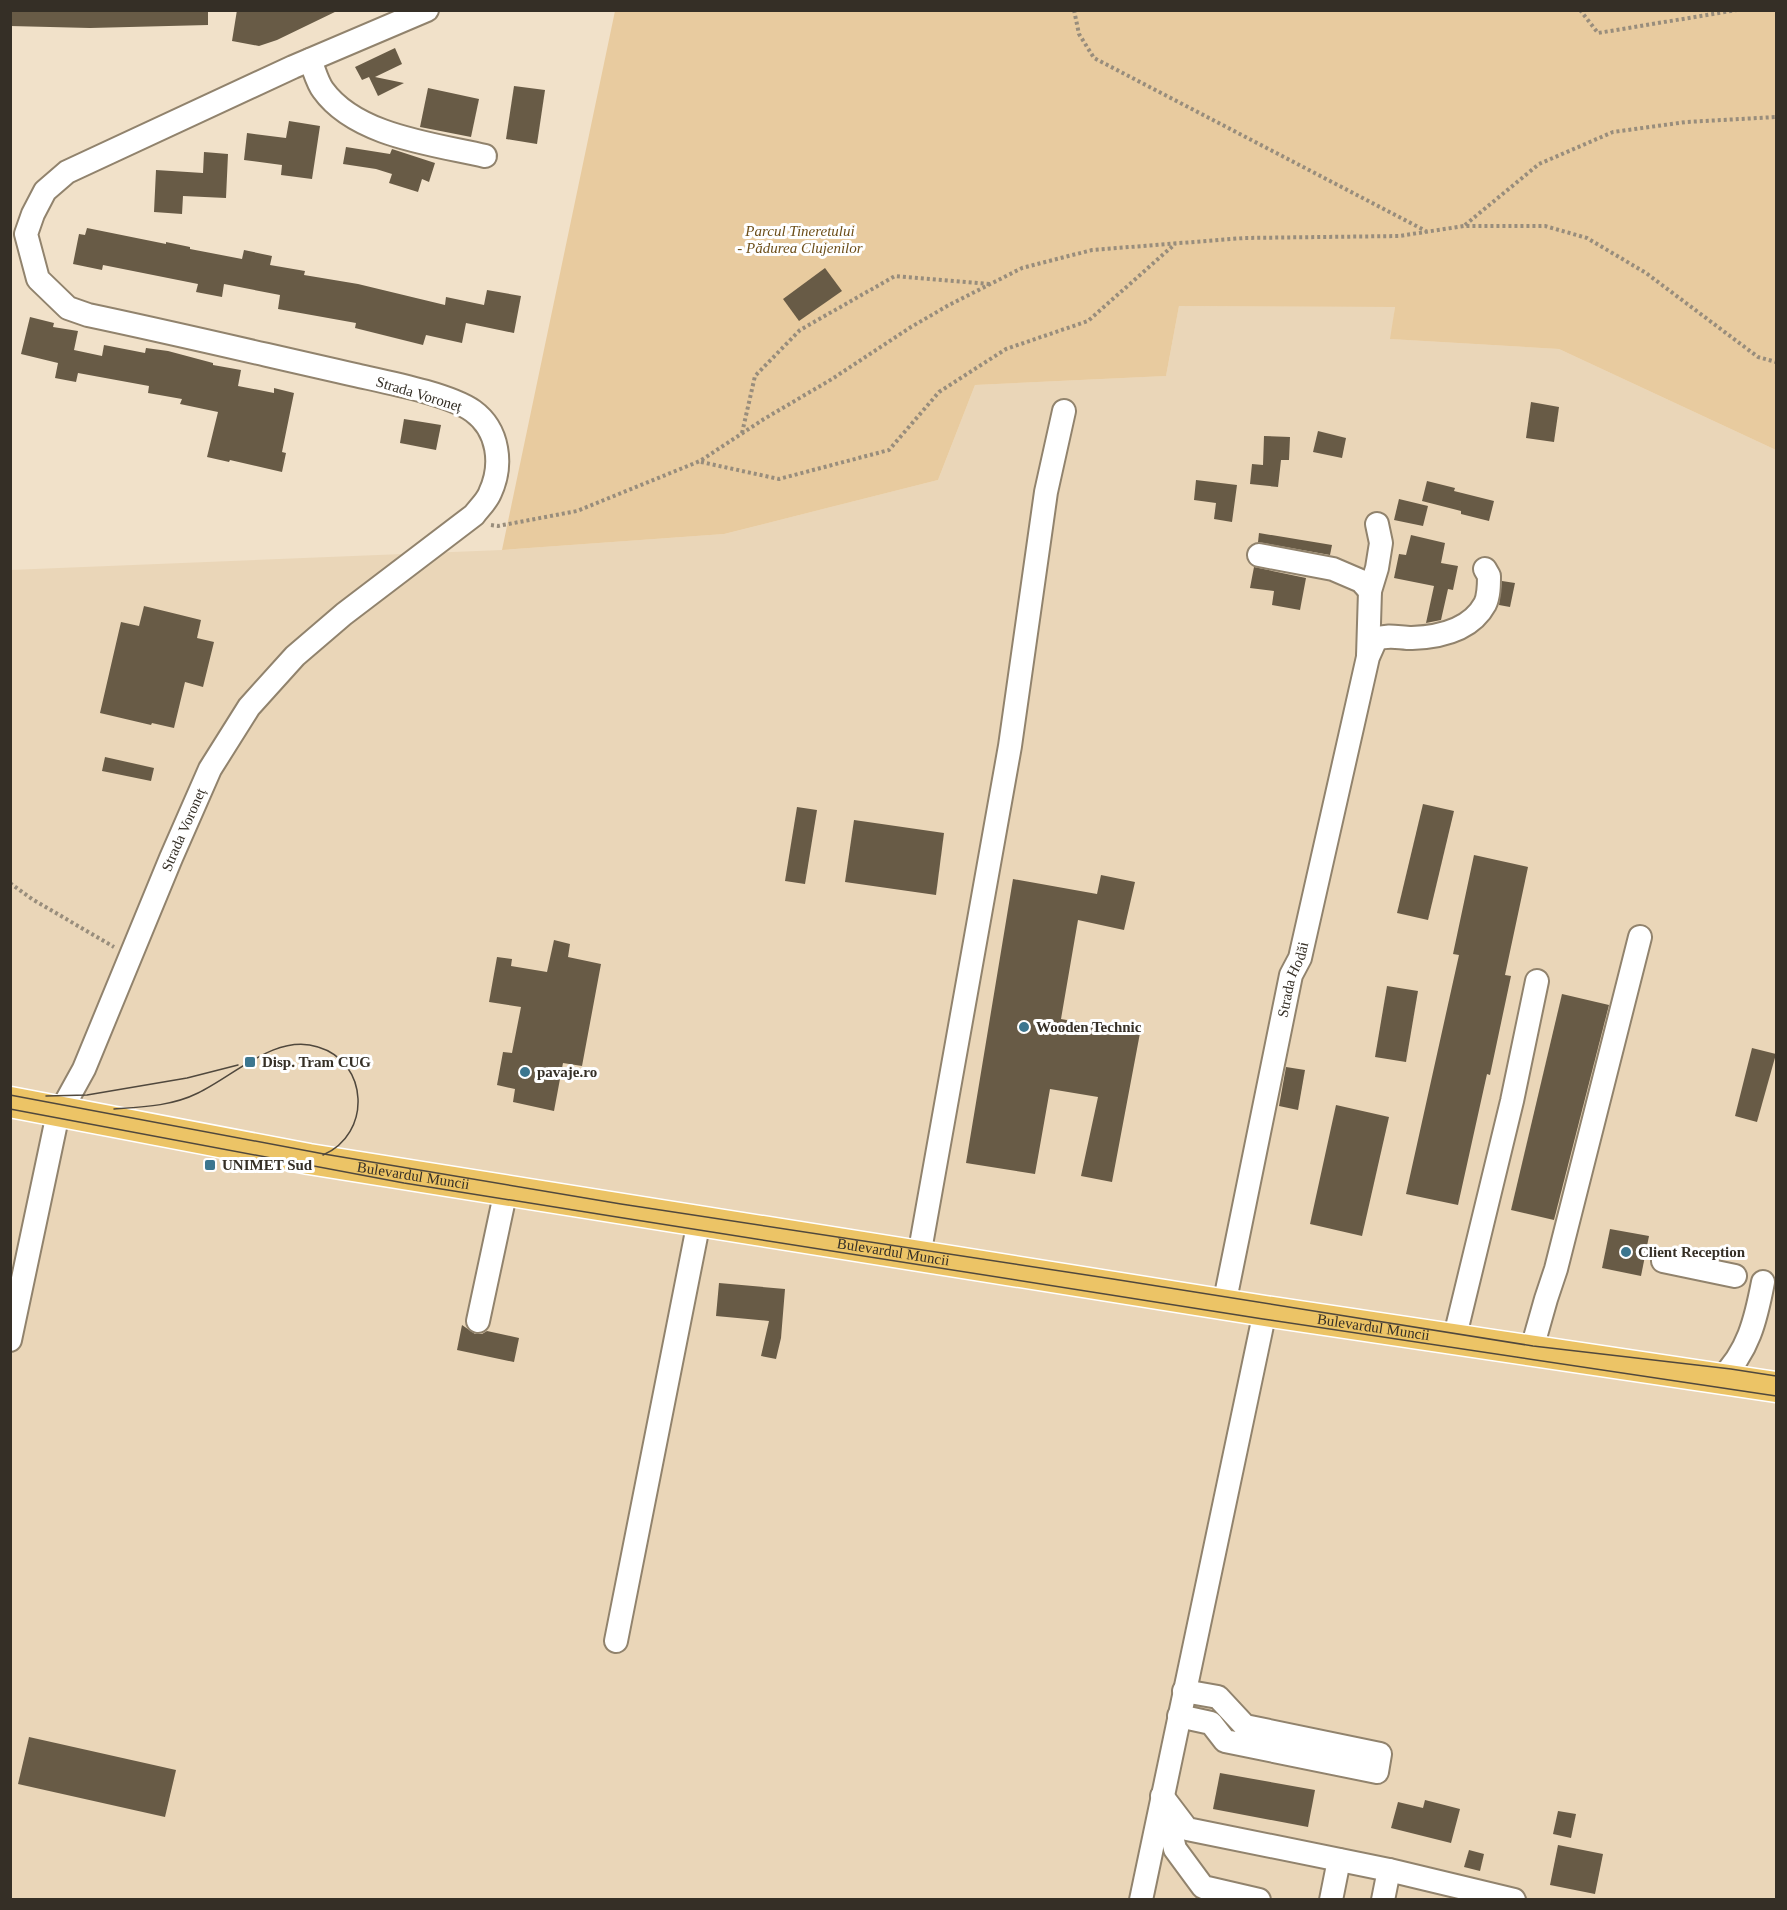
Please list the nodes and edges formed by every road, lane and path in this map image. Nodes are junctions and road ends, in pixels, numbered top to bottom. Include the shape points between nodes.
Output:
1 (427, 10) edge
2 (1074, 10) edge
3 (1580, 10) edge
4 (1737, 10) edge
5 (310, 60) junction
6 (1776, 117) edge
7 (485, 156) dead end
8 (1464, 226) junction
9 (1427, 232) junction
10 (1175, 244) junction
11 (992, 284) junction
12 (1776, 362) edge
13 (1064, 411) dead end
14 (742, 434) junction
15 (700, 461) junction
16 (465, 522) junction
17 (1377, 524) dead end
18 (1259, 555) dead end
19 (1485, 568) dead end
20 (1370, 591) junction
21 (1368, 657) junction
22 (10, 883) edge
23 (1640, 937) dead end
24 (130, 955) junction
25 (1537, 981) dead end
26 (10, 1102) edge
27 (59, 1112) junction
28 (506, 1190) junction
29 (699, 1221) junction
30 (919, 1256) junction
31 (1663, 1261) dead end
32 (1735, 1276) dead end
33 (1763, 1282) dead end
34 (1224, 1305) junction
35 (1265, 1311) junction
36 (478, 1321) dead end
37 (10, 1340) edge
38 (1454, 1340) junction
39 (1531, 1352) junction
40 (1720, 1378) junction
41 (1776, 1388) edge
42 (616, 1641) dead end
43 (1184, 1691) junction
44 (1179, 1716) junction
45 (1162, 1796) junction
46 (1339, 1860) junction
47 (1389, 1870) junction
48 (1146, 1873) junction
49 (1141, 1899) edge
50 (1157, 1899) edge
51 (1259, 1899) edge
52 (1330, 1899) edge
53 (1383, 1899) edge
54 (1514, 1899) edge

1 - 5 street, Strada Voroneț
2 - 9 path via 1079,34 1094,58
3 - 4 path via 1598,33
5 - 7 street via 322,89 346,113 379,131
5 - 16 street, Strada Voroneț via 67,172 45,192 26,234 38,279 68,308 88,315 392,384 451,400 473,411 490,428 497,448 497,473 490,495
6 - 8 path via 1686,122 1613,132 1539,164
8 - 9 path
8 - 12 path via 1545,226 1587,238 1646,273 1758,357
9 - 10 path
10 - 11 path via 1092,250 1022,268
10 - 15 path via 1088,321 1005,349 939,392 889,450 779,479
11 - 14 path via 911,327
11 - 14 path via 895,276 800,330 755,376
13 - 30 street via 1046,492 1010,746
14 - 15 path
15 - 16 path via 577,511 498,526
16 - 24 street, Strada Voroneț via 344,614 295,656 249,707 210,769
17 - 20 street, Strada Hodăi via 1381,543
18 - 20 street via 1332,569 1361,580
19 - 21 street, Strada Hodăi via 1490,576 1485,603 1462,628 1413,638 1387,635 1376,639
20 - 21 street, Strada Hodăi
21 - 34 street, Strada Hodăi via 1300,958 1291,975
22 - 24 path
23 - 39 street via 1556,1269
24 - 27 street, Strada Voroneț via 84,1069
25 - 38 street
26 - 27 main road, Bulevardul Muncii
27 - 28 main road, Bulevardul Muncii via 281,1154
27 - 37 street, Strada Voroneț
28 - 29 main road, Bulevardul Muncii
28 - 36 street
29 - 30 main road, Bulevardul Muncii
29 - 42 street
30 - 34 main road, Bulevardul Muncii
31 - 32 street
33 - 40 street via 1753,1329 1740,1357
34 - 35 main road, Bulevardul Muncii
35 - 38 main road, Bulevardul Muncii
35 - 43 street
38 - 39 main road, Bulevardul Muncii
39 - 40 main road, Bulevardul Muncii
40 - 41 main road, Bulevardul Muncii
43 - 44 street
43 - 44 street via 1218,1697 1245,1726 1380,1754 1377,1772 1225,1741 1211,1723
44 - 45 street
44 - 48 street via 1160,1731 1137,1845
45 - 46 street via 1187,1828
45 - 48 street
45 - 51 street via 1175,1849 1203,1887
46 - 47 street
46 - 52 street
47 - 53 street
47 - 54 street
48 - 49 street
48 - 50 street

